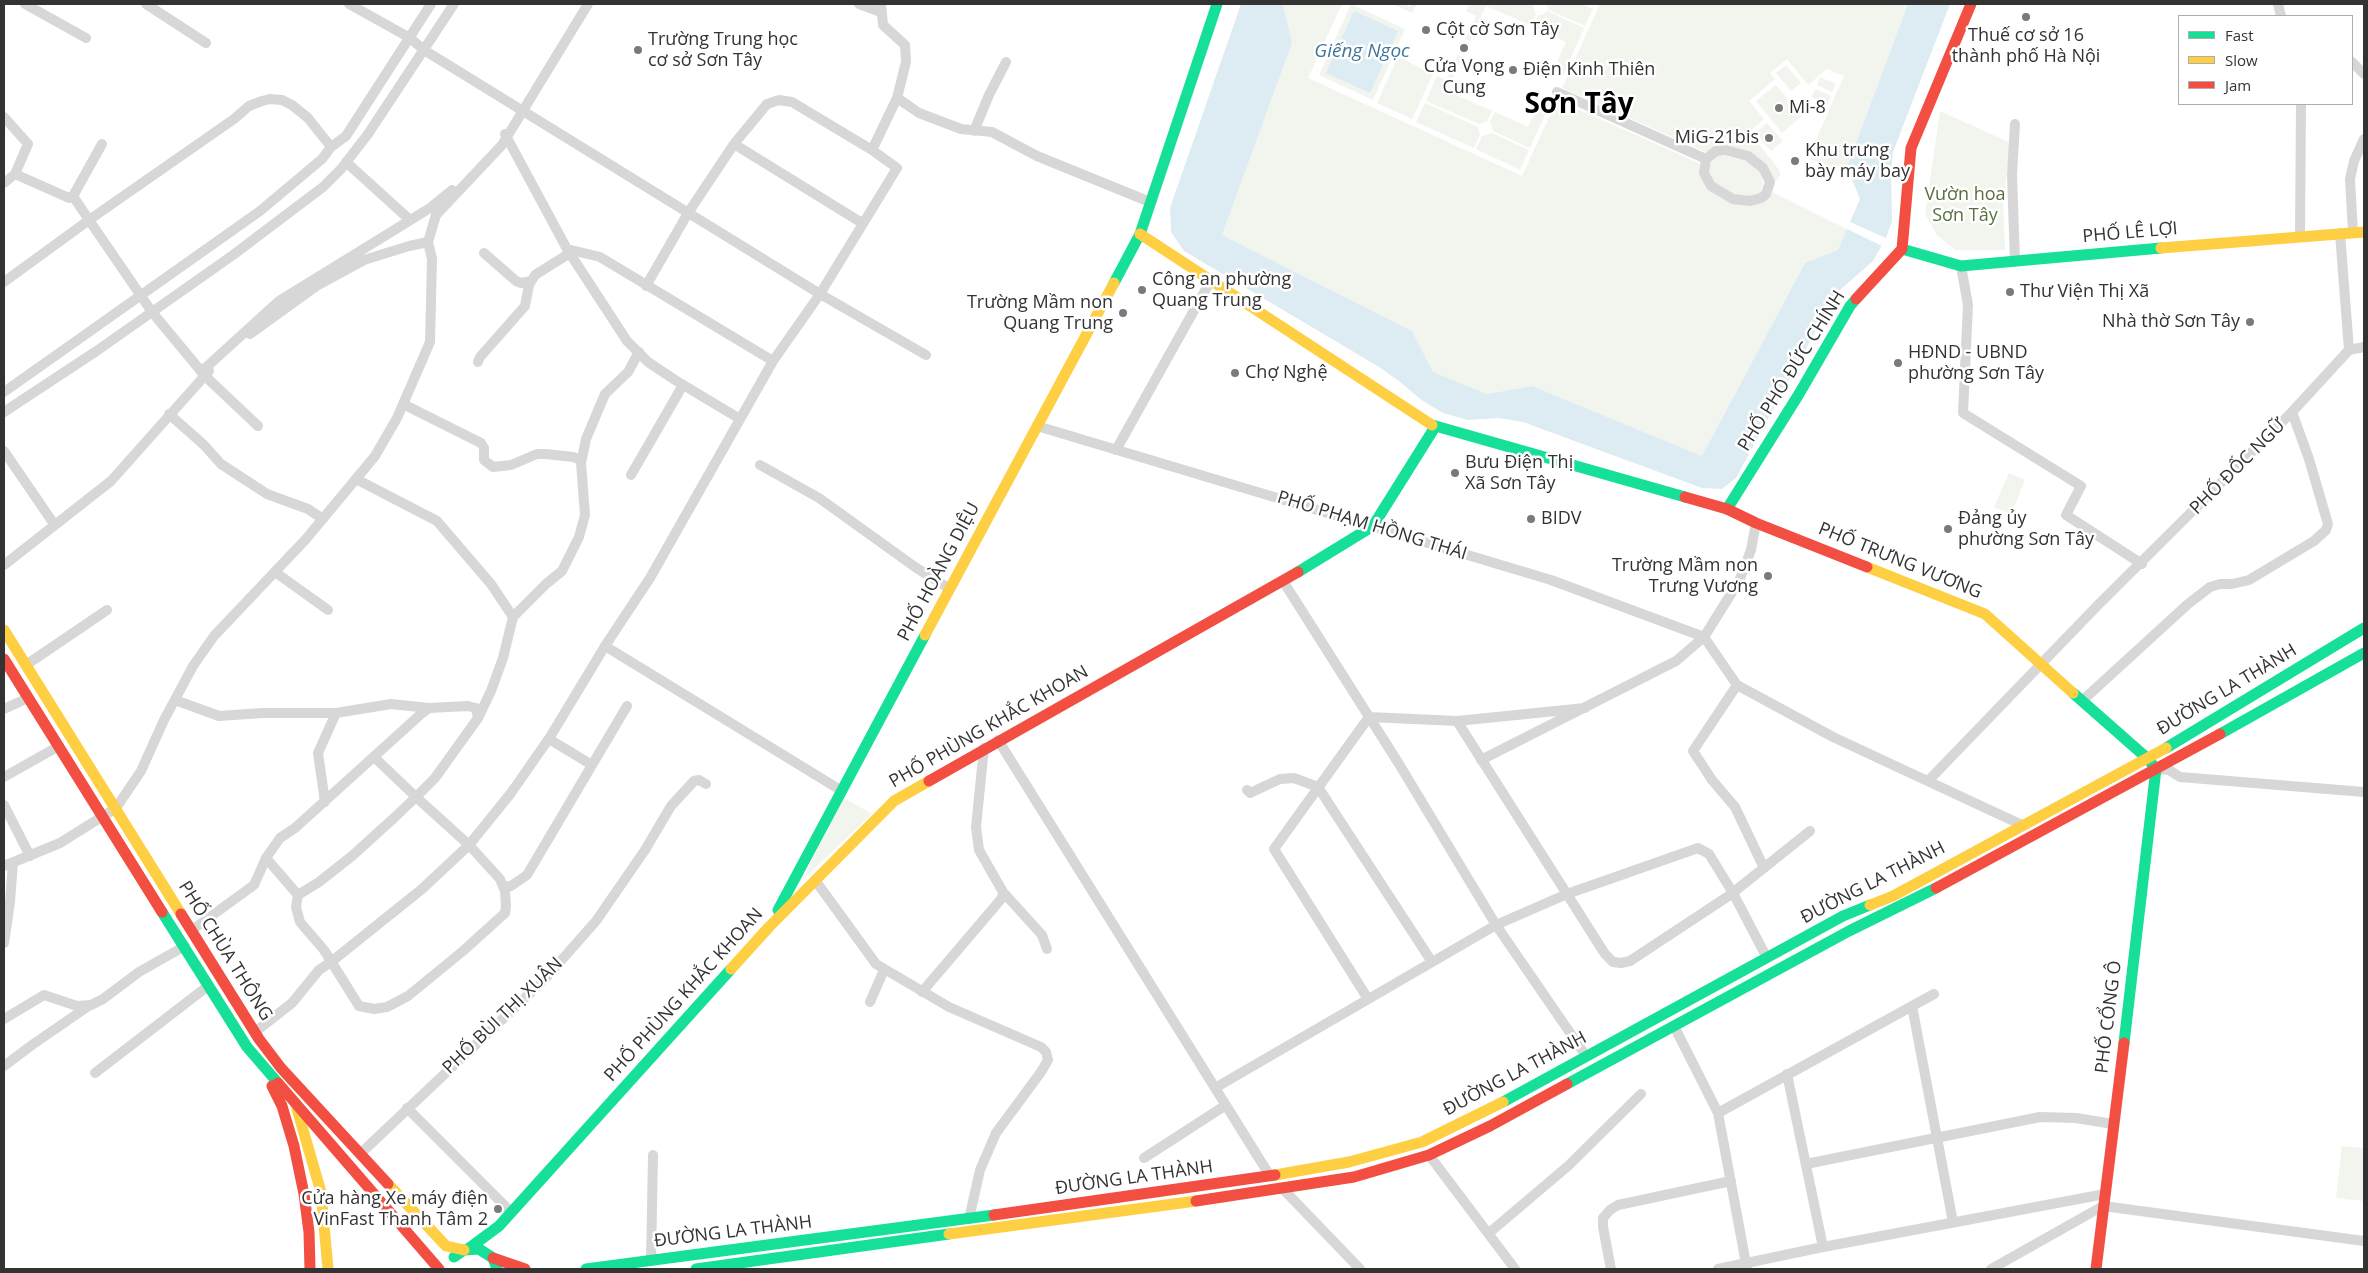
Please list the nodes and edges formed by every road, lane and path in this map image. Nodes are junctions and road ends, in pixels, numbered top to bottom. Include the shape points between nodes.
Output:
1 (25, 4) edge
2 (146, 4) edge
3 (350, 4) edge
4 (431, 4) edge
5 (454, 4) edge
6 (588, 4) edge
7 (859, 4) edge
8 (1217, 4) edge
9 (1972, 4) edge
10 (881, 8) edge
11 (86, 38) dead end
12 (410, 38) junction
13 (206, 43) dead end
14 (424, 50) junction
15 (1006, 62) dead end
16 (2353, 63) edge
17 (2364, 74) edge
18 (1558, 92) dead end
19 (897, 98) junction
20 (2301, 105) edge
21 (522, 111) junction
22 (4, 117) edge
23 (2015, 124) dead end
24 (974, 131) junction
25 (507, 136) junction
26 (2364, 139) edge
27 (102, 144) dead end
28 (734, 144) junction
29 (332, 147) junction
30 (872, 150) junction
31 (1706, 159) junction
32 (346, 162) junction
33 (15, 174) junction
34 (4, 184) edge
35 (73, 196) junction
36 (1150, 202) junction
37 (688, 213) junction
38 (89, 220) junction
39 (410, 220) junction
40 (862, 224) junction
41 (2359, 232) edge
42 (2340, 233) junction
43 (1140, 234) junction
44 (2300, 236) junction
45 (428, 242) junction
46 (1902, 249) junction
47 (568, 251) junction
48 (484, 253) dead end
49 (2015, 261) junction
50 (1961, 266) junction
51 (1211, 280) junction
52 (4, 282) edge
53 (531, 282) junction
54 (646, 286) junction
55 (820, 294) junction
56 (141, 295) junction
57 (152, 312) junction
58 (2364, 347) edge
59 (2349, 350) junction
60 (639, 352) junction
61 (926, 355) dead end
62 (773, 361) junction
63 (478, 362) dead end
64 (203, 374) junction
65 (683, 385) junction
66 (4, 392) edge
67 (403, 404) junction
68 (4, 412) edge
69 (2292, 412) junction
70 (170, 414) junction
71 (740, 419) junction
72 (258, 426) dead end
73 (1037, 426) junction
74 (1435, 427) junction
75 (1116, 450) junction
76 (4, 451) edge
77 (581, 463) junction
78 (760, 464) dead end
79 (631, 475) dead end
80 (356, 479) junction
81 (1728, 509) junction
82 (323, 519) junction
83 (1756, 523) junction
84 (54, 524) junction
85 (1373, 526) junction
86 (2142, 564) junction
87 (4, 565) edge
88 (275, 572) junction
89 (1283, 581) junction
90 (950, 589) junction
91 (107, 610) dead end
92 (328, 610) dead end
93 (513, 617) junction
94 (2364, 628) edge
95 (4, 630) edge
96 (1704, 637) junction
97 (605, 646) junction
98 (2364, 653) edge
99 (4, 660) edge
100 (2041, 663) junction
101 (26, 664) junction
102 (1737, 686) junction
103 (28, 698) junction
104 (175, 700) junction
105 (2083, 700) junction
106 (627, 706) dead end
107 (429, 708) junction
108 (1585, 708) junction
109 (4, 709) edge
110 (336, 714) junction
111 (1369, 717) junction
112 (478, 718) junction
113 (1457, 721) junction
114 (549, 739) junction
115 (998, 740) junction
116 (59, 746) junction
117 (984, 748) junction
118 (374, 757) junction
119 (2148, 759) junction
120 (1481, 760) junction
121 (592, 765) junction
122 (2156, 769) junction
123 (4, 778) edge
124 (1928, 781) junction
125 (706, 784) dead end
126 (1318, 787) junction
127 (1247, 790) dead end
128 (842, 791) junction
129 (2364, 792) edge
130 (416, 797) junction
131 (324, 802) junction
132 (4, 805) edge
133 (116, 808) junction
134 (103, 817) junction
135 (2022, 825) junction
136 (1810, 831) dead end
137 (469, 845) junction
138 (30, 856) junction
139 (266, 858) junction
140 (8, 864) edge
141 (1764, 868) junction
142 (815, 880) junction
143 (792, 885) junction
144 (503, 886) junction
145 (803, 892) junction
146 (1003, 892) junction
147 (1733, 893) junction
148 (1567, 894) junction
149 (298, 895) junction
150 (1496, 925) junction
151 (769, 927) junction
152 (192, 930) junction
153 (4, 943) edge
154 (185, 946) junction
155 (1048, 949) dead end
156 (1767, 958) junction
157 (331, 962) junction
158 (1432, 962) junction
159 (884, 970) junction
160 (208, 986) junction
161 (922, 992) junction
162 (1934, 994) dead end
163 (1368, 999) junction
164 (870, 1002) dead end
165 (91, 1005) junction
166 (1912, 1006) junction
167 (4, 1019) edge
168 (1674, 1026) junction
169 (255, 1032) junction
170 (247, 1047) junction
171 (1586, 1056) junction
172 (4, 1066) edge
173 (281, 1068) junction
174 (95, 1073) dead end
175 (1787, 1074) junction
176 (1215, 1088) junction
177 (1641, 1094) dead end
178 (296, 1103) junction
179 (1226, 1105) junction
180 (407, 1108) junction
181 (1718, 1113) junction
182 (2113, 1124) junction
183 (1937, 1138) junction
184 (360, 1154) junction
185 (653, 1154) dead end
186 (1430, 1155) junction
187 (1144, 1158) dead end
188 (1806, 1164) junction
189 (1270, 1176) junction
190 (1731, 1181) junction
191 (1283, 1189) junction
192 (2104, 1200) junction
193 (511, 1212) junction
194 (969, 1219) junction
195 (1953, 1222) junction
196 (499, 1226) junction
197 (1489, 1233) junction
198 (2364, 1241) edge
199 (1822, 1247) junction
200 (466, 1249) junction
201 (651, 1261) junction
202 (495, 1264) edge
203 (1747, 1266) edge
204 (310, 1269) edge
205 (328, 1269) edge
206 (439, 1269) edge
207 (448, 1269) edge
208 (526, 1269) edge
209 (586, 1269) edge
210 (696, 1269) edge
211 (1360, 1269) edge
212 (1515, 1269) edge
213 (1611, 1269) edge
214 (1718, 1269) edge
215 (1991, 1269) edge
216 (2096, 1269) edge

1 - 11 street
2 - 13 street
3 - 12 street
4 - 12 street
5 - 14 street
6 - 21 street
7 - 10 street
8 - 36 main road, PHỐ HOÀNG DIỆU
9 - 46 main road via 1911,148
10 - 19 street via 884,25 902,41 907,54
12 - 14 street
12 - 29 street via 346,136
14 - 21 street
14 - 32 street
15 - 24 street
16 - 17 street
18 - 31 street
19 - 24 street via 919,113
19 - 30 street
20 - 44 street
21 - 25 street
21 - 37 street
22 - 33 street via 28,144
23 - 49 street via 2012,175
24 - 36 street via 992,132 1038,156
25 - 39 street via 503,132 467,176 430,208
25 - 45 street via 436,215
25 - 47 street
26 - 41 street via 2350,179
27 - 35 street
28 - 30 street via 767,104 779,100 792,102
28 - 37 street
28 - 40 street
29 - 38 street via 308,118 292,105 282,100 262,101 249,106
29 - 56 street via 260,211
30 - 40 street via 897,168
31 - 31 street via 1706,181 1727,197 1755,200 1770,188 1767,174 1748,156 1720,150
32 - 39 street
32 - 57 street via 323,186
33 - 34 street
33 - 35 street via 64,198
35 - 38 street
36 - 43 main road, PHỐ HOÀNG DIỆU
37 - 54 street
37 - 55 street
38 - 52 street
38 - 56 street
39 - 64 street via 266,310
40 - 55 street
41 - 42 main road, PHỐ LÊ LỢI
42 - 44 main road, PHỐ LÊ LỢI
42 - 59 street
43 - 51 main road, PHỐ TRƯNG VƯƠNG
43 - 73 main road, PHỐ HOÀNG DIỆU
44 - 49 main road, PHỐ LÊ LỢI
45 - 64 street via 377,255 318,285 252,332
45 - 67 street via 432,259 430,342
46 - 50 main road, PHỐ LÊ LỢI
46 - 81 main road, PHỐ PHÓ ĐỨC CHÍNH via 1850,306
47 - 53 street via 535,275
47 - 54 street via 600,258
47 - 60 street via 617,327
48 - 53 street via 516,281
49 - 50 main road, PHỐ LÊ LỢI
50 - 86 street via 1968,304 1963,413 2081,486 2066,515
51 - 74 main road, PHỐ TRƯNG VƯƠNG
51 - 75 street
53 - 63 street via 525,306
54 - 62 street
55 - 61 street
55 - 62 street
56 - 57 street
56 - 66 street
57 - 64 street
57 - 68 street
58 - 59 street
59 - 69 street, PHỐ ĐỐC NGỮ
60 - 65 street via 648,362
60 - 77 street via 628,372 605,394 586,440
62 - 71 street
64 - 70 street
64 - 72 street
65 - 71 street
65 - 79 street
67 - 77 street via 480,443 484,448 484,460 493,467 511,465 537,454 573,457
67 - 80 street via 375,456
69 - 86 street, PHỐ ĐỐC NGỮ
69 - 105 street via 2328,524 2326,530 2314,541 2249,580 2210,588 2188,604
70 - 82 street via 221,464 267,494
70 - 84 street via 111,480
71 - 97 street via 650,578
73 - 75 street, PHỐ PHẠM HỒNG THÁI
73 - 90 main road, PHỐ HOÀNG DIỆU
74 - 81 main road, PHỐ TRƯNG VƯƠNG
74 - 85 main road, PHỐ PHÙNG KHẮC KHOAN
75 - 85 street, PHỐ PHẠM HỒNG THÁI
76 - 84 street
77 - 93 street via 585,515 580,537 562,571
78 - 90 street via 820,498
80 - 82 street
80 - 93 street via 437,521
81 - 83 main road, PHỐ TRƯNG VƯƠNG
82 - 88 street
83 - 96 street via 1751,550 1739,582
83 - 100 main road, PHỐ TRƯNG VƯƠNG via 1985,614
84 - 87 street
85 - 89 main road, PHỐ PHÙNG KHẮC KHOAN
85 - 96 street, PHỐ PHẠM HỒNG THÁI via 1551,580
86 - 100 street, PHỐ ĐỐC NGỮ
88 - 92 street
88 - 104 street via 214,636
89 - 111 street
89 - 115 main road, PHỐ PHÙNG KHẮC KHOAN
90 - 128 main road, PHỐ HOÀNG DIỆU
91 - 101 street
93 - 112 street via 500,666
94 - 119 main road, ĐƯỜNG LA THÀNH
95 - 101 main road, PHỐ CHÙA THÔNG
96 - 102 street
96 - 108 street via 1676,661
97 - 114 street
97 - 128 street
98 - 122 main road, ĐƯỜNG LA THÀNH
99 - 103 main road, PHỐ CHÙA THÔNG
100 - 105 main road, PHỐ TRƯNG VƯƠNG
100 - 124 street, PHỐ ĐỐC NGỮ
101 - 133 main road, PHỐ CHÙA THÔNG
102 - 124 street via 1833,737
102 - 141 street via 1693,751 1735,807
103 - 109 street
103 - 116 main road, PHỐ CHÙA THÔNG
104 - 110 street via 219,716
104 - 133 street via 141,771
105 - 119 main road, PHỐ TRƯNG VƯƠNG
106 - 121 street
107 - 110 street via 391,704
107 - 112 street via 468,706 476,708
107 - 118 street
108 - 113 street
108 - 120 street
110 - 131 street via 318,754
111 - 113 street
111 - 126 street
111 - 150 street
112 - 130 street via 435,778
113 - 120 street
114 - 121 street
114 - 137 street via 512,794
115 - 117 main road, PHỐ PHÙNG KHẮC KHOAN
115 - 176 street
116 - 123 street
116 - 134 main road, PHỐ CHÙA THÔNG
117 - 142 main road, PHỐ PHÙNG KHẮC KHOAN via 894,800
117 - 146 street via 976,827 979,850
118 - 130 street
118 - 131 street
119 - 122 main road, PHỐ TRƯNG VƯƠNG
119 - 135 main road, ĐƯỜNG LA THÀNH
120 - 148 street
121 - 144 street via 527,875 520,882
122 - 129 street via 2169,770 2180,777
122 - 168 main road, ĐƯỜNG LA THÀNH
122 - 182 main road, PHỐ CỔNG Ô
124 - 135 street
125 - 180 street, PHỐ BÙI THỊ XUÂN via 694,781 671,806 646,850 596,921 544,980
126 - 127 street via 1294,778 1280,779 1250,793
126 - 158 street
126 - 163 street via 1274,849
128 - 143 main road, PHỐ HOÀNG DIỆU
130 - 137 street
130 - 149 street via 352,856
131 - 139 street via 280,838
132 - 138 street
133 - 134 street
133 - 152 main road, PHỐ CHÙA THÔNG
134 - 138 street via 60,843
134 - 154 main road, PHỐ CHÙA THÔNG
135 - 156 main road, ĐƯỜNG LA THÀNH via 1893,896 1843,916
136 - 141 street
137 - 144 street
137 - 157 street via 422,889
138 - 140 street
139 - 149 street
139 - 152 street via 254,885
140 - 153 street via 10,902
141 - 147 street
142 - 145 main road, PHỐ PHÙNG KHẮC KHOAN
142 - 159 street via 876,964
143 - 145 main road
143 - 151 main road, PHỐ HOÀNG DIỆU
144 - 157 street via 505,913 464,952 408,996 386,1007 359,1006
145 - 151 main road, PHỐ PHÙNG KHẮC KHOAN
146 - 155 street via 1042,935
146 - 161 street via 1002,898
147 - 148 street via 1709,854 1698,848
147 - 148 street via 1630,961 1621,963 1613,962 1605,954
147 - 156 street
148 - 150 street
149 - 157 street via 296,907 300,922
150 - 158 street
150 - 171 street
151 - 193 main road, PHỐ PHÙNG KHẮC KHOAN
152 - 169 main road, PHỐ CHÙA THÔNG
154 - 160 main road, PHỐ CHÙA THÔNG
154 - 165 street
156 - 171 main road, ĐƯỜNG LA THÀNH
157 - 169 street via 312,977 292,1003
158 - 163 street
159 - 161 street
159 - 164 street
160 - 170 main road, PHỐ CHÙA THÔNG
160 - 174 street
161 - 194 street via 1041,1047 1048,1060 996,1133 980,1170
162 - 166 street
163 - 176 street
165 - 167 street via 77,1006 44,994
165 - 172 street
166 - 175 street
166 - 183 street
168 - 181 street
168 - 186 main road, ĐƯỜNG LA THÀNH
169 - 173 main road, PHỐ CHÙA THÔNG
170 - 178 main road, PHỐ CHÙA THÔNG
170 - 204 main road via 282,1106 294,1146 309,1232
171 - 189 main road, ĐƯỜNG LA THÀNH via 1479,1115 1422,1142 1348,1162
173 - 178 main road
173 - 184 main road, PHỐ CHÙA THÔNG
175 - 181 street
175 - 188 street
176 - 179 street
177 - 197 street via 1568,1166
178 - 205 main road via 321,1192
178 - 206 main road, PHỐ CHÙA THÔNG
179 - 187 street
179 - 189 street
180 - 184 street, PHỐ BÙI THỊ XUÂN
180 - 193 street
181 - 190 street
182 - 183 street via 2040,1117
182 - 192 main road, PHỐ CỔNG Ô
183 - 188 street
183 - 195 street
184 - 200 main road, PHỐ CHÙA THÔNG via 446,1246
185 - 201 street
186 - 191 main road, ĐƯỜNG LA THÀNH via 1354,1177
186 - 197 street
188 - 199 street
189 - 194 main road, ĐƯỜNG LA THÀNH
190 - 203 street
190 - 213 street via 1618,1205 1610,1210 1603,1218 1603,1227
191 - 210 main road, ĐƯỜNG LA THÀNH
191 - 211 street
192 - 195 street
192 - 198 street
192 - 215 street
192 - 216 main road, PHỐ CỔNG Ô
193 - 196 main road, PHỐ PHÙNG KHẮC KHOAN
194 - 201 main road, ĐƯỜNG LA THÀNH
195 - 199 street
196 - 200 main road
196 - 202 main road via 492,1248
197 - 212 street
199 - 203 street
200 - 202 main road, PHỐ CHÙA THÔNG via 480,1249
200 - 207 main road via 451,1261
201 - 209 main road, ĐƯỜNG LA THÀNH
202 - 208 main road
203 - 214 street

